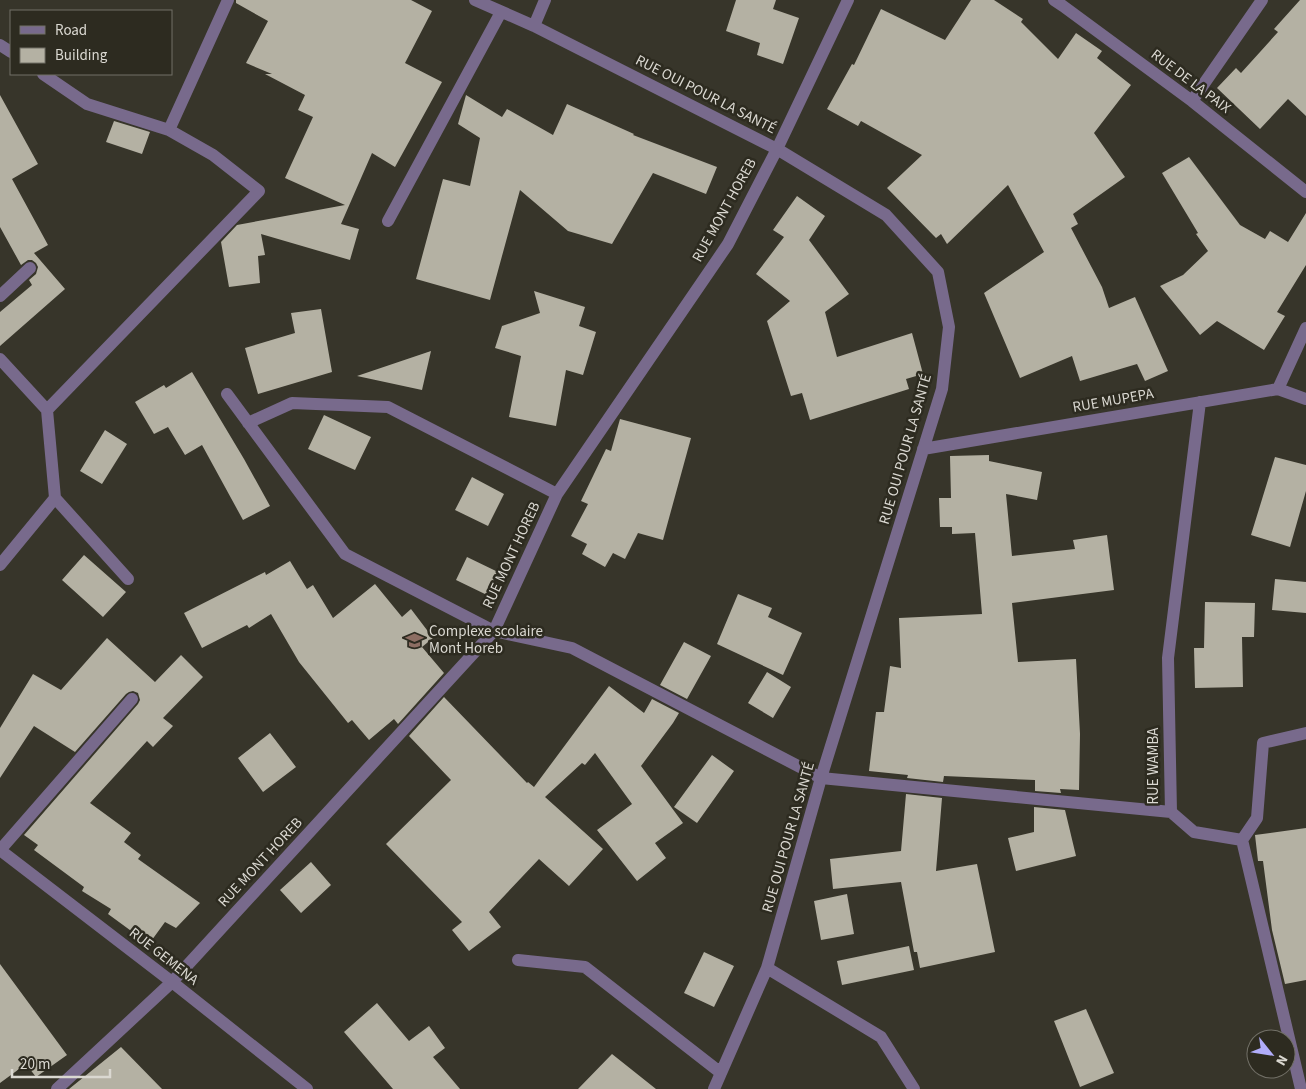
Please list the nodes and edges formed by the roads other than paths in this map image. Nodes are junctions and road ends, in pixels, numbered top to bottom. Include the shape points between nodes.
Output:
1 (228, 0) edge
2 (475, 0) edge
3 (545, 0) edge
4 (848, 0) edge
5 (1262, 0) edge
6 (1061, 2) edge
7 (501, 12) junction
8 (534, 26) junction
9 (44, 75) edge
10 (1192, 101) junction
11 (169, 130) junction
12 (777, 148) junction
13 (1306, 192) edge
14 (388, 220) dead end
15 (30, 268) dead end
16 (0, 296) edge
17 (1306, 328) edge
18 (0, 359) edge
19 (1278, 389) junction
20 (227, 394) dead end
21 (1306, 399) edge
22 (1200, 402) junction
23 (48, 410) junction
24 (248, 423) junction
25 (923, 449) junction
26 (557, 494) junction
27 (54, 498) junction
28 (0, 565) edge
29 (128, 578) dead end
30 (494, 631) junction
31 (132, 699) dead end
32 (1306, 733) edge
33 (821, 778) junction
34 (1171, 812) junction
35 (1242, 840) junction
36 (0, 850) edge
37 (518, 960) dead end
38 (768, 968) junction
39 (172, 982) junction
40 (1300, 1056) edge
41 (720, 1073) junction
42 (57, 1089) edge
43 (307, 1089) edge
44 (714, 1089) edge
45 (914, 1089) edge
46 (1302, 1089) edge

1 - 11 street
2 - 7 street, RUE OUI POUR LA SANTÉ
3 - 8 street
4 - 12 street, RUE MONT HOREB
5 - 10 street
6 - 10 street, RUE DE LA PAIX
7 - 8 street, RUE OUI POUR LA SANTÉ
7 - 14 street
8 - 12 street, RUE OUI POUR LA SANTÉ
9 - 11 street via 87,104
10 - 13 street, RUE DE LA PAIX
11 - 23 street via 213,155 259,190
12 - 25 street, RUE OUI POUR LA SANTÉ via 886,215 938,272 950,327 942,389
12 - 26 street, RUE MONT HOREB via 728,244
15 - 16 street
17 - 19 street
18 - 23 street
19 - 21 street, RUE MUPEPA
19 - 22 street, RUE MUPEPA
20 - 24 street
22 - 25 street, RUE MUPEPA
22 - 34 street, RUE WAMBA via 1168,658
23 - 27 street
24 - 26 street via 292,403 388,407
24 - 30 street via 345,554
25 - 33 street, RUE OUI POUR LA SANTÉ
26 - 30 street, RUE MONT HOREB
27 - 28 street
27 - 29 street
30 - 33 street via 572,648
30 - 39 street, RUE MONT HOREB
31 - 36 street
32 - 35 street via 1263,744 1258,818
33 - 34 street, RUE WAMBA
33 - 38 street, RUE OUI POUR LA SANTÉ
34 - 35 street via 1194,832
35 - 40 street
36 - 39 street, RUE GEMENA
37 - 41 street via 585,967
38 - 41 street, RUE OUI POUR LA SANTÉ
38 - 45 street via 881,1037
39 - 42 street, RUE MONT HOREB
39 - 43 street, RUE GEMENA
40 - 46 street
41 - 44 street, RUE OUI POUR LA SANTÉ

